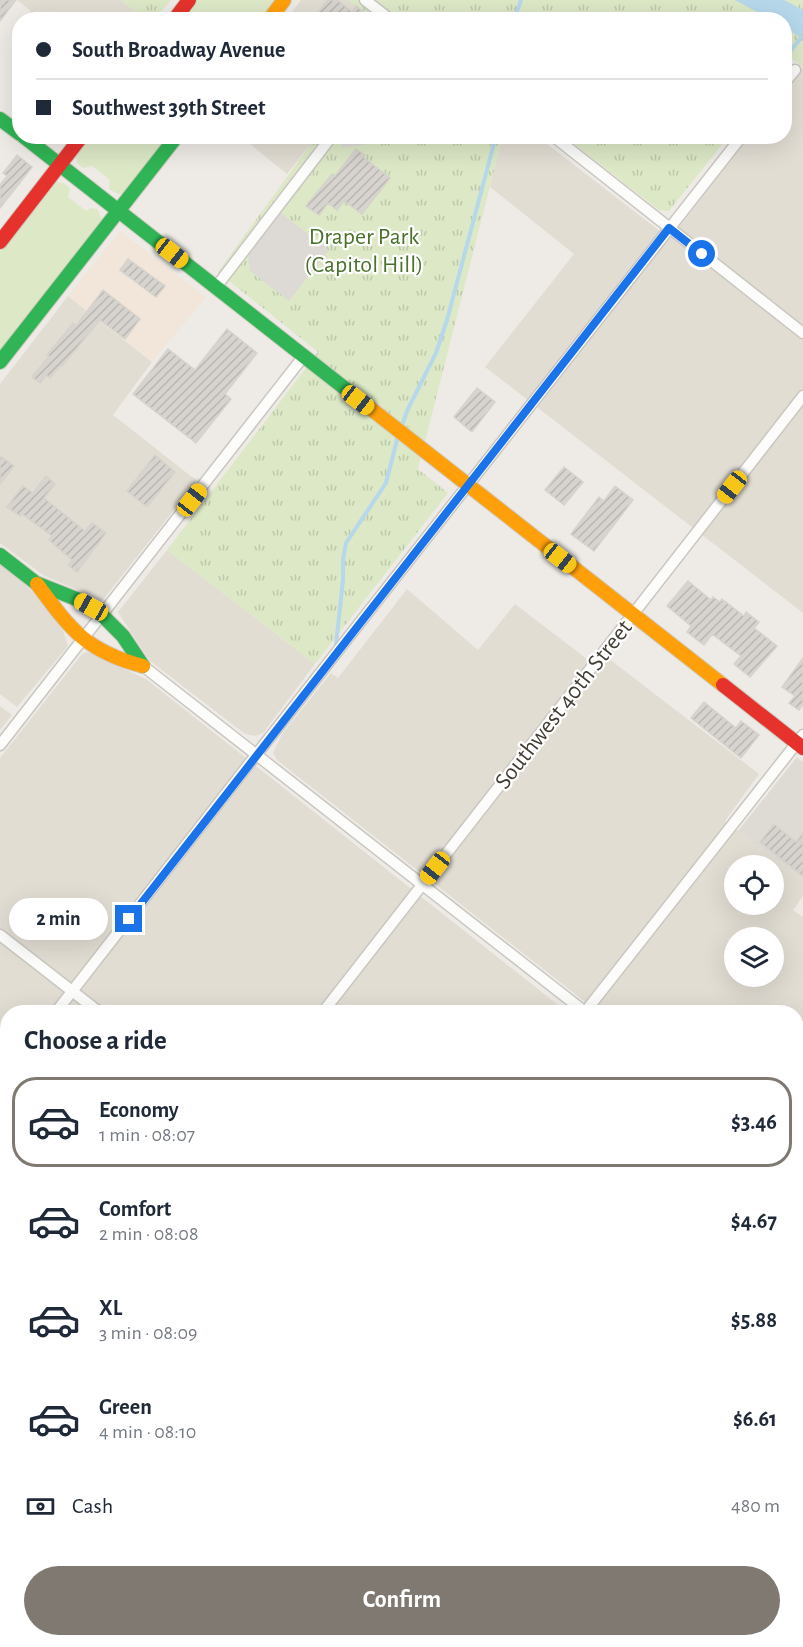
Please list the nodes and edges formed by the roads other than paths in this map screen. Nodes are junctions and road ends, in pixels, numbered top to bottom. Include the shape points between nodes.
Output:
1 (365, 0) edge
2 (381, 12) edge
3 (795, 70) dead end
4 (792, 74) edge
5 (0, 119) edge
6 (12, 128) edge
7 (33, 144) edge
8 (76, 144) edge
9 (171, 144) edge
10 (326, 144) edge
11 (564, 144) edge
12 (736, 144) edge
13 (60, 165) junction
14 (118, 211) junction
15 (669, 228) junction
16 (0, 242) edge
17 (216, 287) junction
18 (803, 333) edge
19 (303, 357) junction
20 (0, 362) edge
21 (803, 396) edge
22 (468, 486) junction
23 (0, 555) edge
24 (36, 583) junction
25 (102, 615) junction
26 (632, 615) junction
27 (83, 639) junction
28 (143, 666) junction
29 (801, 742) edge
30 (0, 746) edge
31 (256, 755) junction
32 (421, 886) junction
33 (0, 935) edge
34 (72, 992) junction
35 (62, 1005) edge
36 (90, 1005) edge
37 (328, 1005) edge
38 (576, 1005) edge
39 (591, 1005) edge

1 - 2 street
3 - 4 street
5 - 6 street
7 - 13 street
8 - 13 street
9 - 14 street
10 - 17 street
11 - 15 street
12 - 15 street
13 - 14 street
13 - 16 street
14 - 17 street
14 - 20 street
15 - 18 street
15 - 22 street
17 - 19 street
19 - 22 street
19 - 25 street
21 - 26 street, Southwest 40th Street
22 - 26 street
22 - 31 street
23 - 24 street
24 - 25 street via 79,600
24 - 27 street
25 - 27 street
25 - 28 street via 123,636
26 - 29 street
26 - 32 street, Southwest 40th Street
27 - 28 street via 100,652
27 - 30 street
28 - 31 street
29 - 39 street
31 - 32 street
31 - 34 street
32 - 37 street, Southwest 40th Street
32 - 38 street
33 - 34 street
34 - 35 street
34 - 36 street

